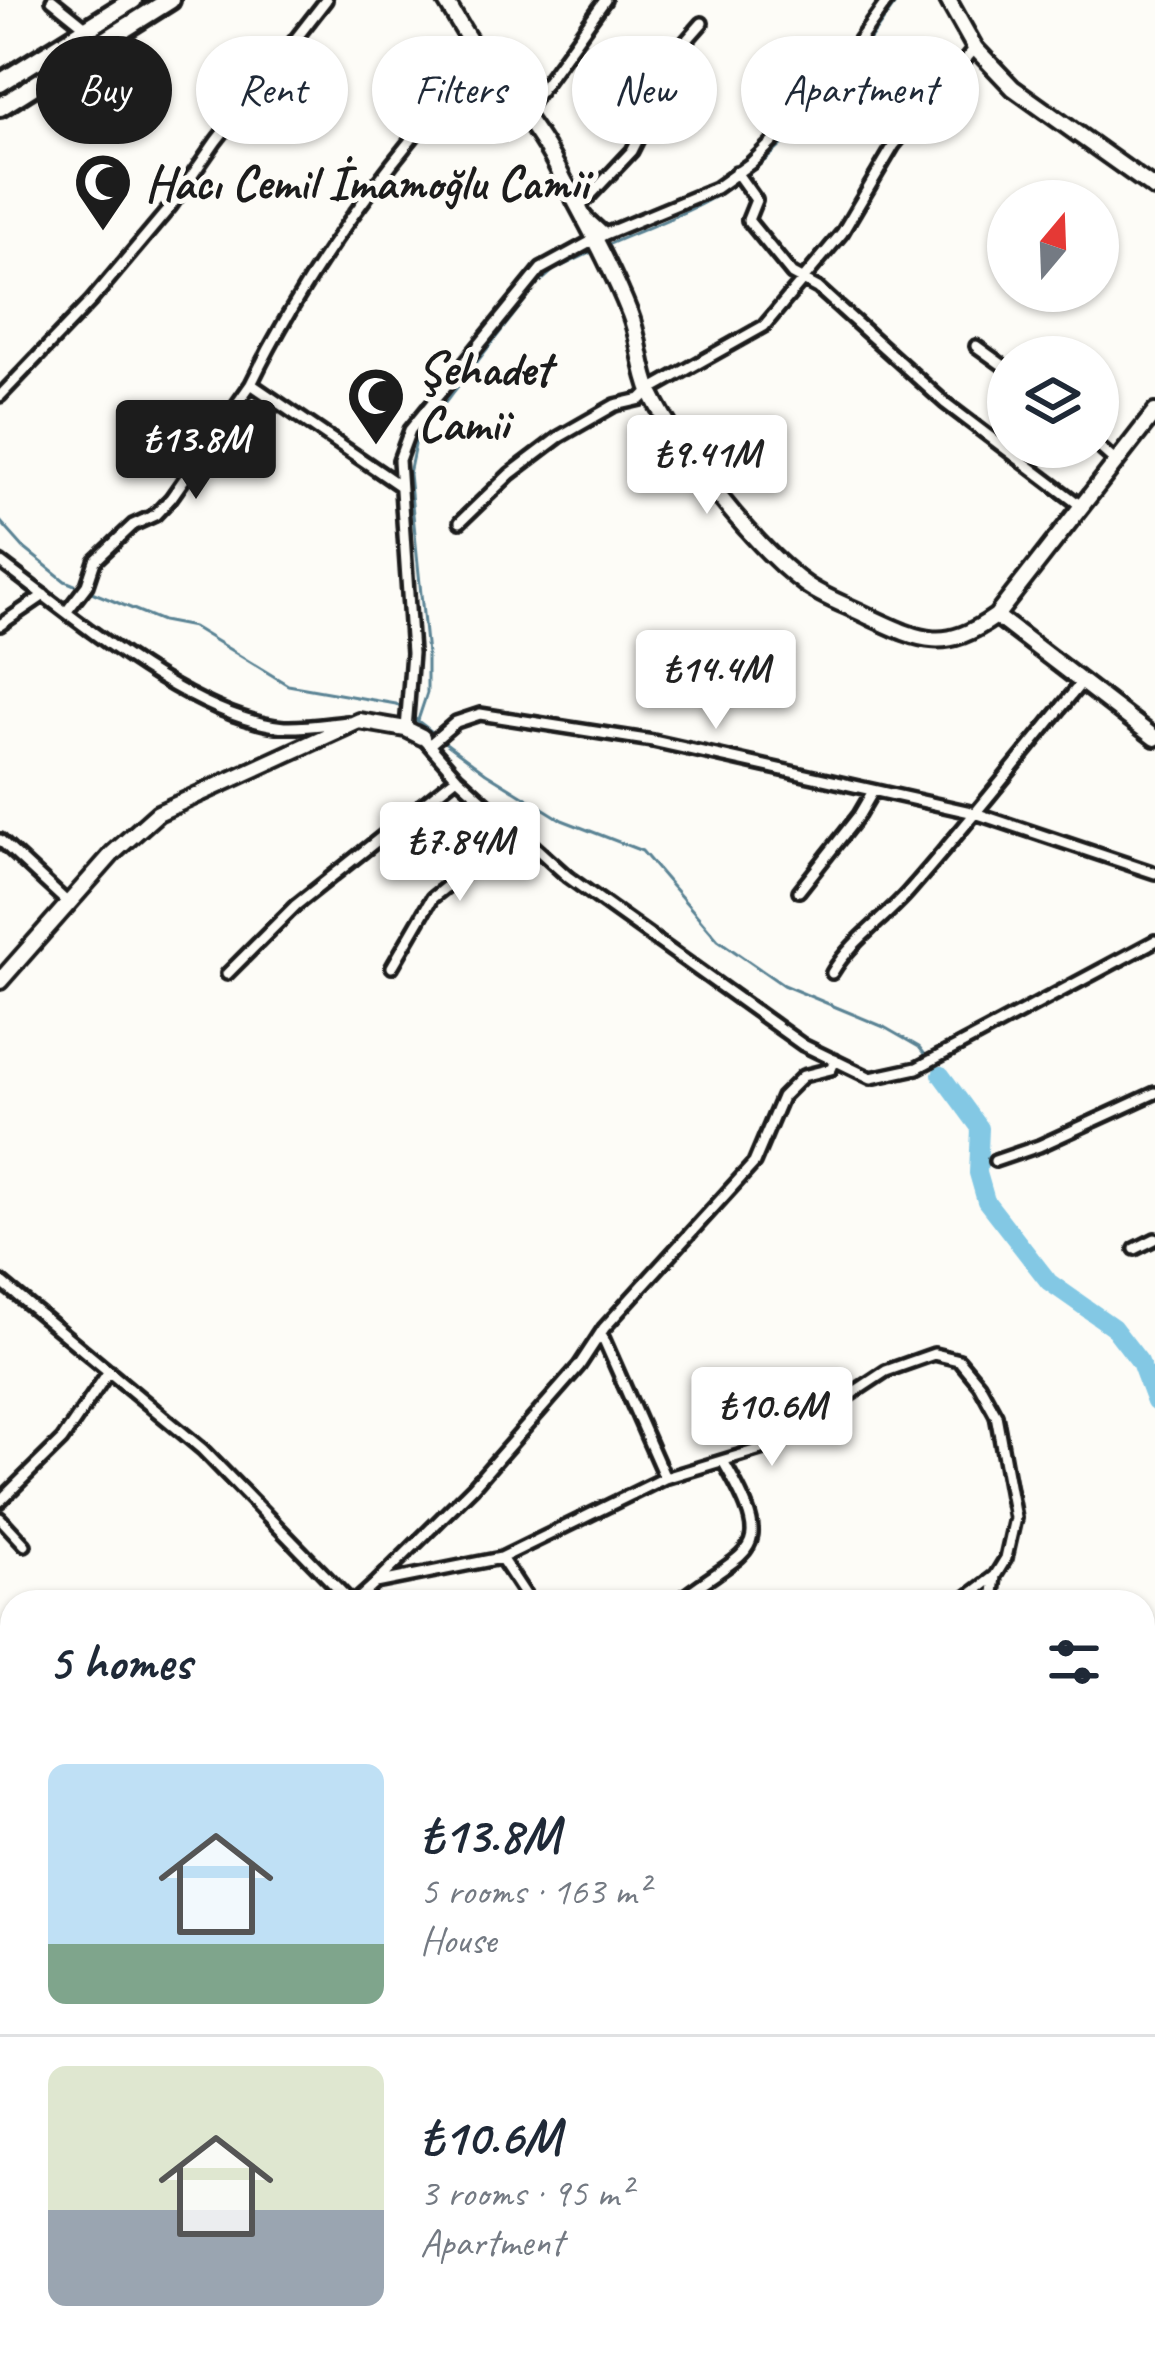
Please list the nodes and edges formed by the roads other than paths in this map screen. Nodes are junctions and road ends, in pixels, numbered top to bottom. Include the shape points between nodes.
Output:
1 (52, 0) edge
2 (133, 0) edge
3 (170, 0) edge
4 (326, 0) edge
5 (446, 0) edge
6 (604, 0) edge
7 (887, 0) edge
8 (948, 0) edge
9 (702, 23) dead end
10 (88, 28) junction
11 (467, 36) edge
12 (969, 36) edge
13 (979, 52) edge
14 (548, 78) edge
15 (0, 83) edge
16 (0, 107) edge
17 (404, 144) edge
18 (543, 144) edge
19 (895, 144) edge
20 (739, 176) junction
21 (1155, 189) edge
22 (599, 237) junction
23 (806, 280) junction
24 (976, 346) dead end
25 (987, 354) edge
26 (251, 384) junction
27 (650, 390) junction
28 (0, 396) edge
29 (1155, 412) edge
30 (1119, 456) edge
31 (1110, 468) edge
32 (399, 485) junction
33 (1081, 506) junction
34 (460, 521) dead end
35 (0, 562) edge
36 (44, 595) junction
37 (67, 611) junction
38 (996, 616) junction
39 (0, 625) edge
40 (1083, 681) junction
41 (359, 722) junction
42 (407, 727) junction
43 (1153, 730) edge
44 (429, 741) junction
45 (457, 777) junction
46 (873, 791) junction
47 (975, 813) junction
48 (515, 832) junction
49 (0, 840) edge
50 (1155, 873) edge
51 (800, 891) dead end
52 (68, 904) junction
53 (1155, 941) edge
54 (392, 967) dead end
55 (832, 973) dead end
56 (227, 974) dead end
57 (0, 981) edge
58 (835, 1060) junction
59 (1155, 1093) edge
60 (995, 1161) dead end
61 (1155, 1239) edge
62 (1136, 1249) dead end
63 (0, 1281) edge
64 (601, 1333) junction
65 (110, 1371) junction
66 (723, 1461) junction
67 (665, 1478) junction
68 (0, 1502) edge
69 (0, 1518) edge
70 (25, 1545) dead end
71 (501, 1558) junction
72 (995, 1576) junction
73 (376, 1583) junction
74 (341, 1590) edge
75 (368, 1590) edge
76 (522, 1590) edge
77 (693, 1590) edge
78 (977, 1590) edge
79 (993, 1590) edge

1 - 10 street
2 - 10 highway
3 - 16 highway
4 - 28 street via 171,206
5 - 11 street
6 - 14 street
7 - 20 street via 819,96
8 - 12 street
9 - 22 street via 629,106 640,133 634,146 582,203
10 - 15 highway
13 - 21 street via 1040,109
17 - 26 street via 316,269
18 - 22 street
19 - 23 street
20 - 22 street
20 - 23 street via 756,200 748,220
22 - 27 street
22 - 32 street via 541,269 431,403 410,430
23 - 27 street via 764,326
23 - 33 street via 945,403
24 - 25 street
26 - 32 street
26 - 37 street via 171,498 95,561
27 - 34 street via 559,437
27 - 38 street via 692,459 807,586 920,640 972,633
29 - 30 street
31 - 33 street
32 - 42 street via 412,653
33 - 38 street
35 - 36 street
36 - 37 street
36 - 39 street
37 - 41 street via 172,687 230,712 284,727
38 - 40 street
40 - 43 street
40 - 47 street
41 - 42 street
41 - 52 street via 158,813
42 - 44 street
44 - 45 street
44 - 46 street via 480,714 653,741
45 - 48 street
45 - 56 street via 296,905
46 - 47 street
46 - 51 street
47 - 50 street
47 - 55 street
48 - 54 street via 432,898
48 - 58 street via 803,1045
49 - 52 street
52 - 57 street
53 - 58 street via 917,1068 872,1078
58 - 64 street via 782,1097 754,1162
59 - 60 street
61 - 62 street
63 - 65 street
64 - 67 street
64 - 73 street via 473,1487
65 - 68 street via 62,1439
65 - 74 street via 202,1449
66 - 67 street
66 - 72 street via 774,1444 886,1371 934,1354 959,1360 996,1414 1015,1518
66 - 77 street via 749,1507 753,1536 748,1550
67 - 71 street
69 - 70 street
71 - 73 street
71 - 76 street
72 - 78 street
72 - 79 street
73 - 75 street

